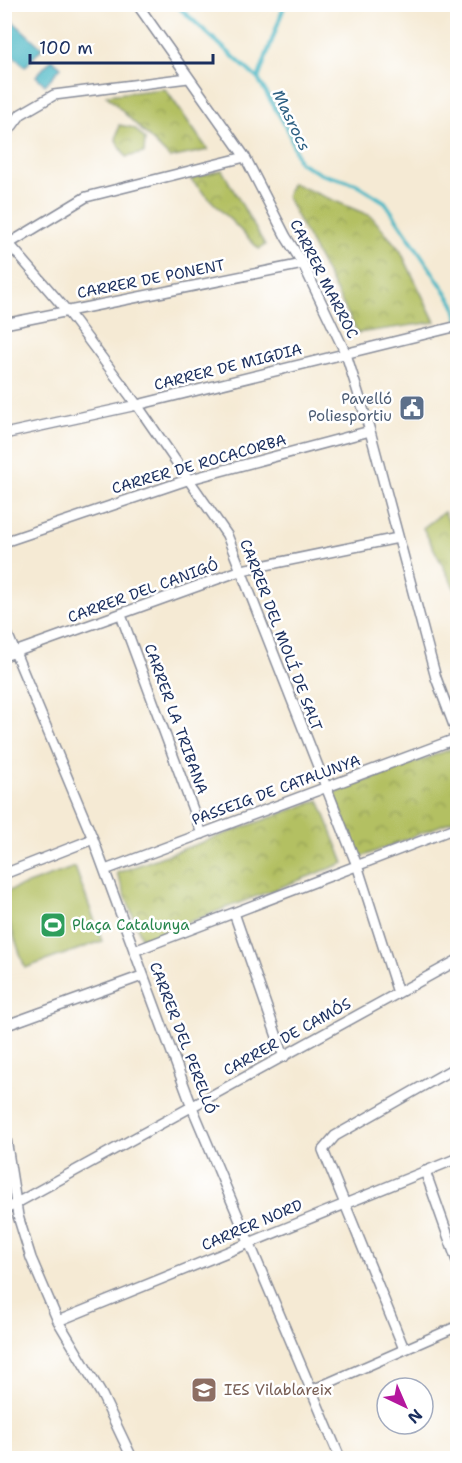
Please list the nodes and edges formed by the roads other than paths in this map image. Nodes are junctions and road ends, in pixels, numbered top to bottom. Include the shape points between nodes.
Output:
1 (137, 4) edge
2 (188, 78) junction
3 (4, 137) edge
4 (245, 157) junction
5 (6, 243) edge
6 (303, 264) junction
7 (67, 311) junction
8 (4, 324) edge
9 (458, 326) edge
10 (346, 354) junction
11 (137, 405) junction
12 (370, 431) junction
13 (4, 434) edge
14 (187, 480) junction
15 (398, 538) junction
16 (4, 542) edge
17 (242, 570) junction
18 (121, 615) junction
19 (4, 626) edge
20 (16, 653) junction
21 (4, 656) edge
22 (458, 737) edge
23 (325, 788) junction
24 (458, 827) edge
25 (202, 834) junction
26 (93, 839) junction
27 (358, 868) junction
28 (105, 870) junction
29 (4, 874) edge
30 (234, 912) junction
31 (134, 951) junction
32 (458, 960) edge
33 (142, 976) junction
34 (398, 993) junction
35 (4, 1026) edge
36 (284, 1057) junction
37 (458, 1066) edge
38 (192, 1107) junction
39 (4, 1126) edge
40 (458, 1158) edge
41 (425, 1171) junction
42 (344, 1203) junction
43 (16, 1204) junction
44 (4, 1210) edge
45 (249, 1242) junction
46 (458, 1264) edge
47 (58, 1321) junction
48 (458, 1326) edge
49 (404, 1349) junction
50 (310, 1391) junction
51 (132, 1458) edge
52 (340, 1458) edge

1 - 2 street, CARRER MARROC
2 - 3 street via 54,95 21,114
2 - 4 street, CARRER MARROC
4 - 5 street via 86,197
4 - 6 street, CARRER MARROC
5 - 7 street, CARRER DEL MOLÍ DE SALT
6 - 7 street, CARRER DE PONENT
6 - 10 street, CARRER MARROC
7 - 8 street, CARRER DE PONENT
7 - 11 street, CARRER DEL MOLÍ DE SALT
9 - 10 street, CARRER DE MIGDIA
10 - 11 street, CARRER DE MIGDIA
10 - 12 street, CARRER MARROC
11 - 13 street, CARRER DE MIGDIA
11 - 14 street, CARRER DEL MOLÍ DE SALT
12 - 14 street, CARRER DE ROCACORBA
12 - 15 street, CARRER MARROC
14 - 16 street, CARRER DE ROCACORBA
14 - 17 street, CARRER DEL MOLÍ DE SALT via 227,535
15 - 17 street, CARRER DEL CANIGÓ
15 - 22 street, CARRER MARROC via 436,678
17 - 18 street, CARRER DEL CANIGÓ
17 - 23 street, CARRER DEL MOLÍ DE SALT
18 - 20 street, CARRER DEL CANIGÓ
18 - 25 street, CARRER LA TRIBANA
19 - 20 street, CARRER DEL PERELLÓ
20 - 21 street, CARRER DEL CANIGÓ
20 - 26 street, CARRER DEL PERELLÓ
22 - 23 street, PASSEIG DE CATALUNYA
23 - 25 street, PASSEIG DE CATALUNYA
23 - 27 street, CARRER DEL MOLÍ DE SALT
24 - 27 street
25 - 28 street, PASSEIG DE CATALUNYA
26 - 28 street, CARRER DEL PERELLÓ
26 - 29 street
27 - 30 street
27 - 34 street, CARRER DEL MOLÍ DE SALT
28 - 31 street, CARRER DEL PERELLÓ
30 - 31 street
30 - 36 street
31 - 33 street, CARRER DEL PERELLÓ
32 - 34 street, CARRER DE CAMÓS
33 - 35 street
33 - 38 street, CARRER DEL PERELLÓ
34 - 36 street, CARRER DE CAMÓS
36 - 38 street, CARRER DE CAMÓS
37 - 42 street via 335,1136 323,1150
38 - 43 street, CARRER DE CAMÓS
38 - 45 street, CARRER DEL PERELLÓ
39 - 43 street
40 - 41 street, CARRER NORD
41 - 42 street, CARRER NORD
41 - 46 street
42 - 45 street, CARRER NORD
42 - 49 street
43 - 44 street, CARRER DE CAMÓS
43 - 47 street via 22,1231
45 - 47 street, CARRER NORD
45 - 50 street, CARRER DEL PERELLÓ
47 - 51 street via 102,1395
48 - 49 street
49 - 50 street
50 - 52 street, CARRER DEL PERELLÓ

